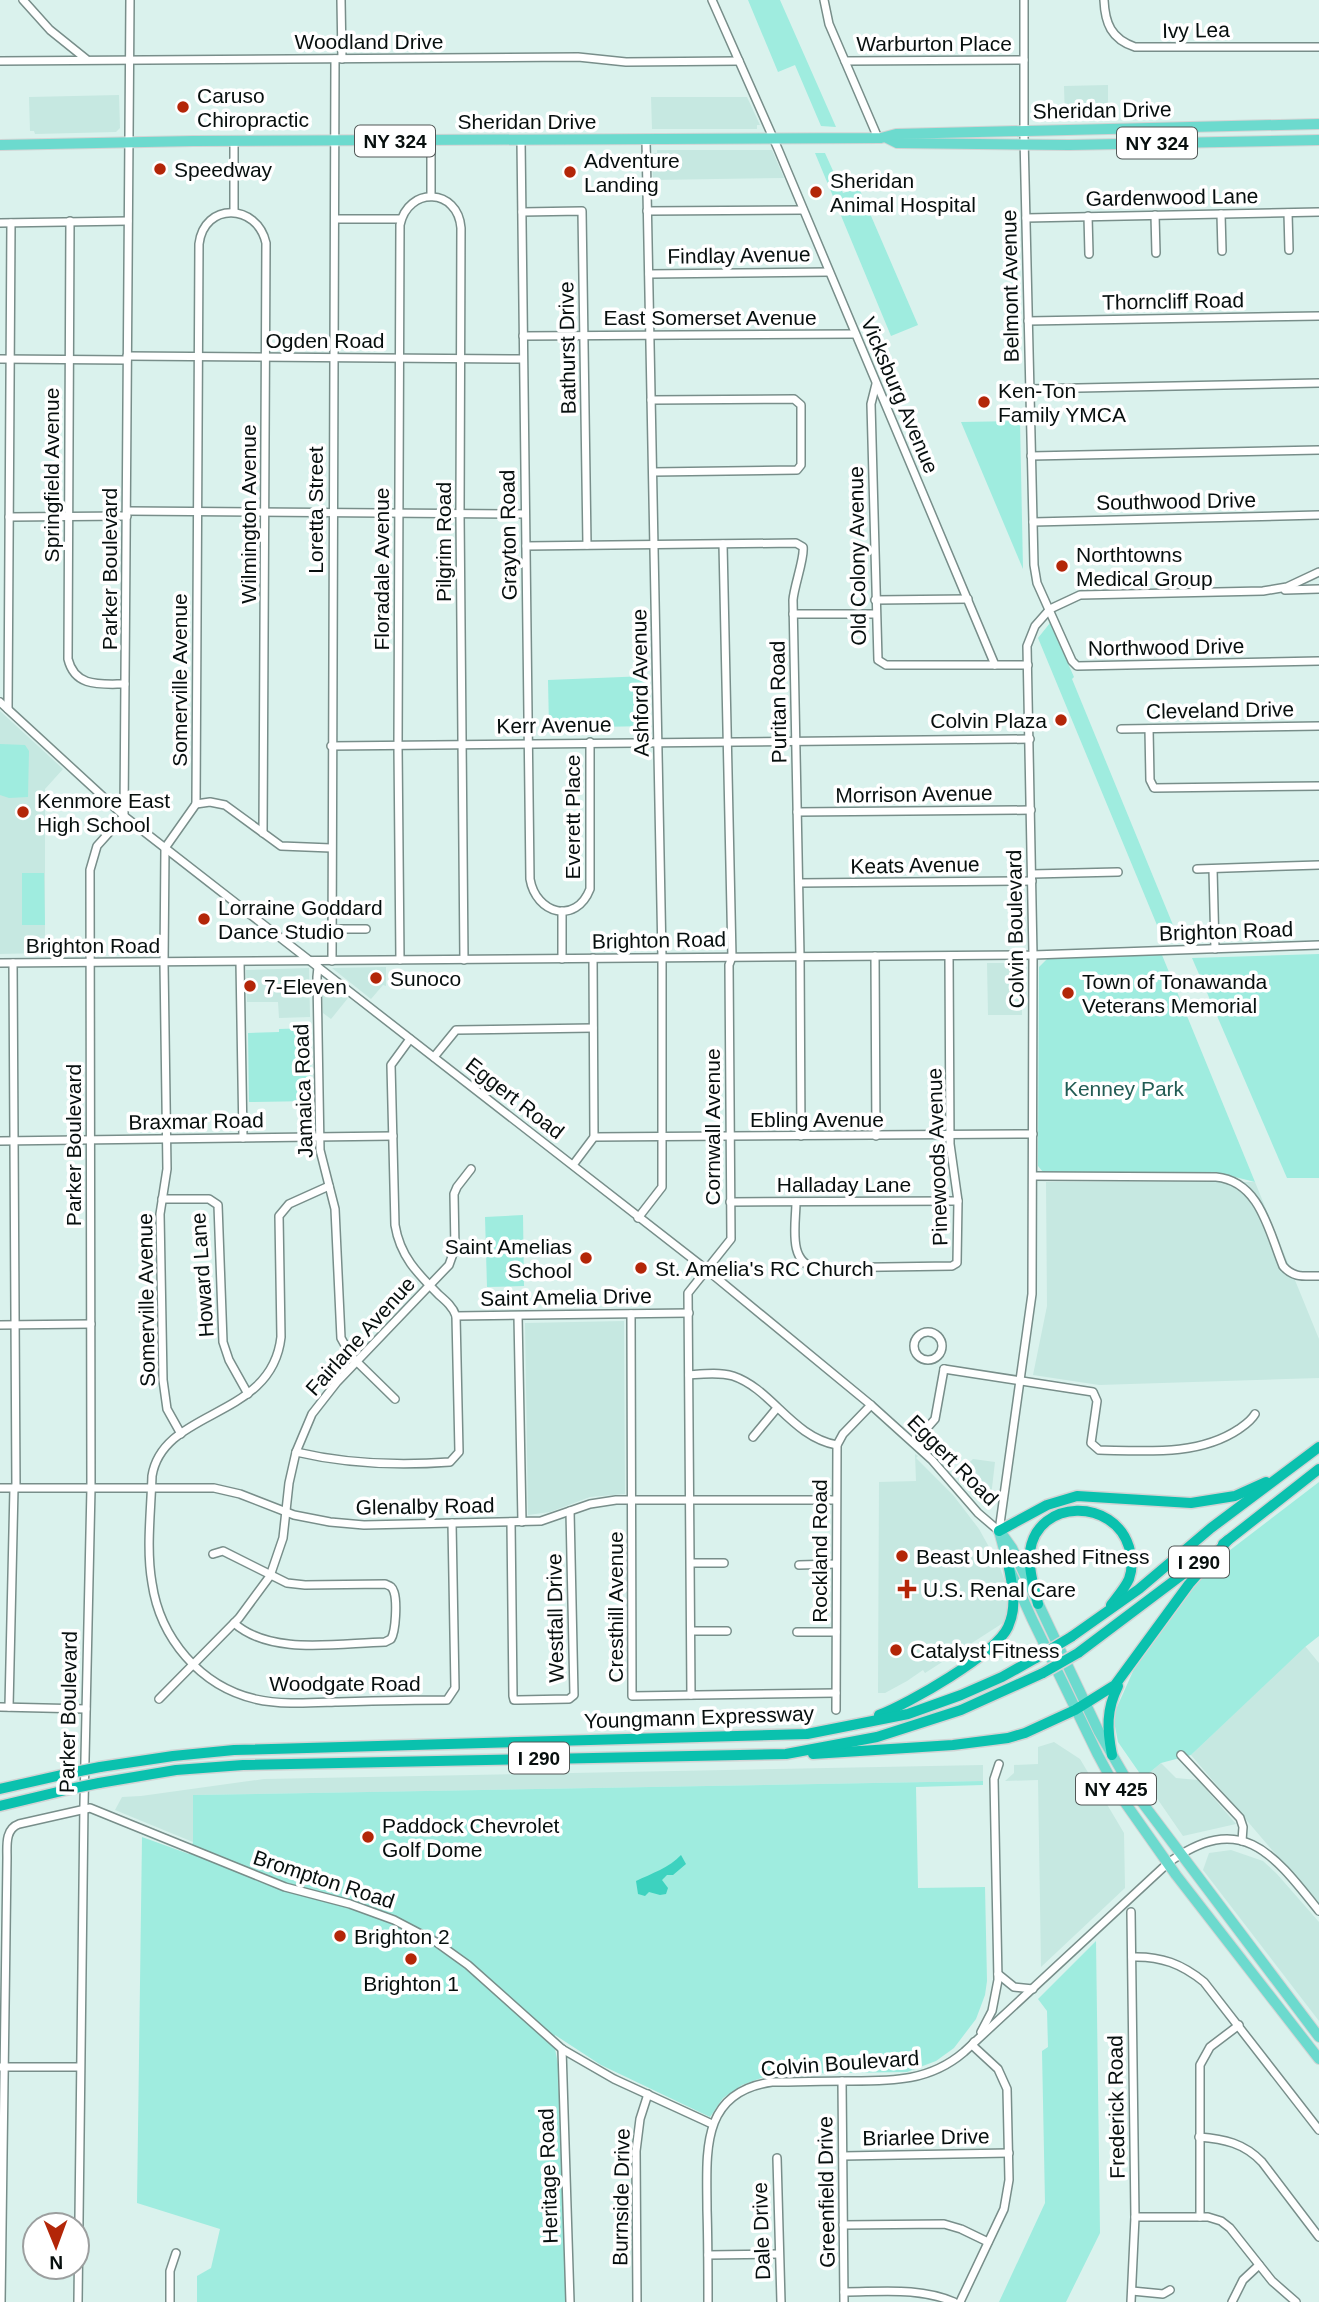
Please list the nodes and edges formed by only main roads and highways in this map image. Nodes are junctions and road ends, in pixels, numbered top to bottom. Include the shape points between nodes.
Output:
1 (1319, 124) edge
2 (1193, 127) junction
3 (883, 138) junction
4 (1319, 140) edge
5 (1193, 143) junction
6 (0, 145) edge
7 (1319, 1447) edge
8 (1291, 1469) junction
9 (1319, 1469) edge
10 (999, 1531) junction
11 (1228, 1540) junction
12 (1009, 1568) junction
13 (1038, 1604) junction
14 (1096, 1620) junction
15 (1126, 1674) junction
16 (1086, 1704) junction
17 (1075, 1710) junction
18 (851, 1727) junction
19 (786, 1754) junction
20 (1112, 1755) junction
21 (0, 1789) edge
22 (0, 1806) edge
23 (1319, 2037) edge
24 (1319, 2059) edge

1 - 2 main road, Sheridan Drive / NY 324
2 - 3 main road, Sheridan Drive / NY 324 via 896,134
2 - 5 main road
3 - 5 main road, Sheridan Drive / NY 324 via 897,143
3 - 6 main road, Sheridan Drive / NY 324
4 - 5 main road, Sheridan Drive / NY 324
7 - 8 highway, Youngmann Expressway / I 290
8 - 10 highway via 1235,1496 1191,1503 1077,1496 1048,1505
8 - 14 highway, Youngmann Expressway / I 290
9 - 11 highway, Youngmann Expressway / I 290
10 - 12 main road, NY 425
10 - 13 main road
11 - 15 highway via 1189,1584
11 - 19 highway, Youngmann Expressway / I 290, bridge via 1078,1653 1043,1673 961,1710 877,1737
12 - 17 main road, NY 425
12 - 18 highway via 1013,1613 997,1642 908,1701
13 - 14 highway via 1030,1555 1036,1535 1062,1512 1090,1510 1120,1529 1132,1564 1125,1586
13 - 16 main road, NY 425
14 - 18 highway, Youngmann Expressway / I 290, bridge via 1002,1677 961,1695
15 - 16 highway
15 - 20 highway via 1109,1708
16 - 17 highway
16 - 20 main road, NY 425
17 - 19 highway via 1017,1736 984,1742
17 - 24 main road, NY 425 via 1119,1794 1167,1863
18 - 21 highway, Youngmann Expressway / I 290, bridge via 771,1737 234,1750 100,1767
19 - 22 highway, Youngmann Expressway / I 290, bridge via 243,1765 176,1770
20 - 23 main road, NY 425 via 1132,1789

